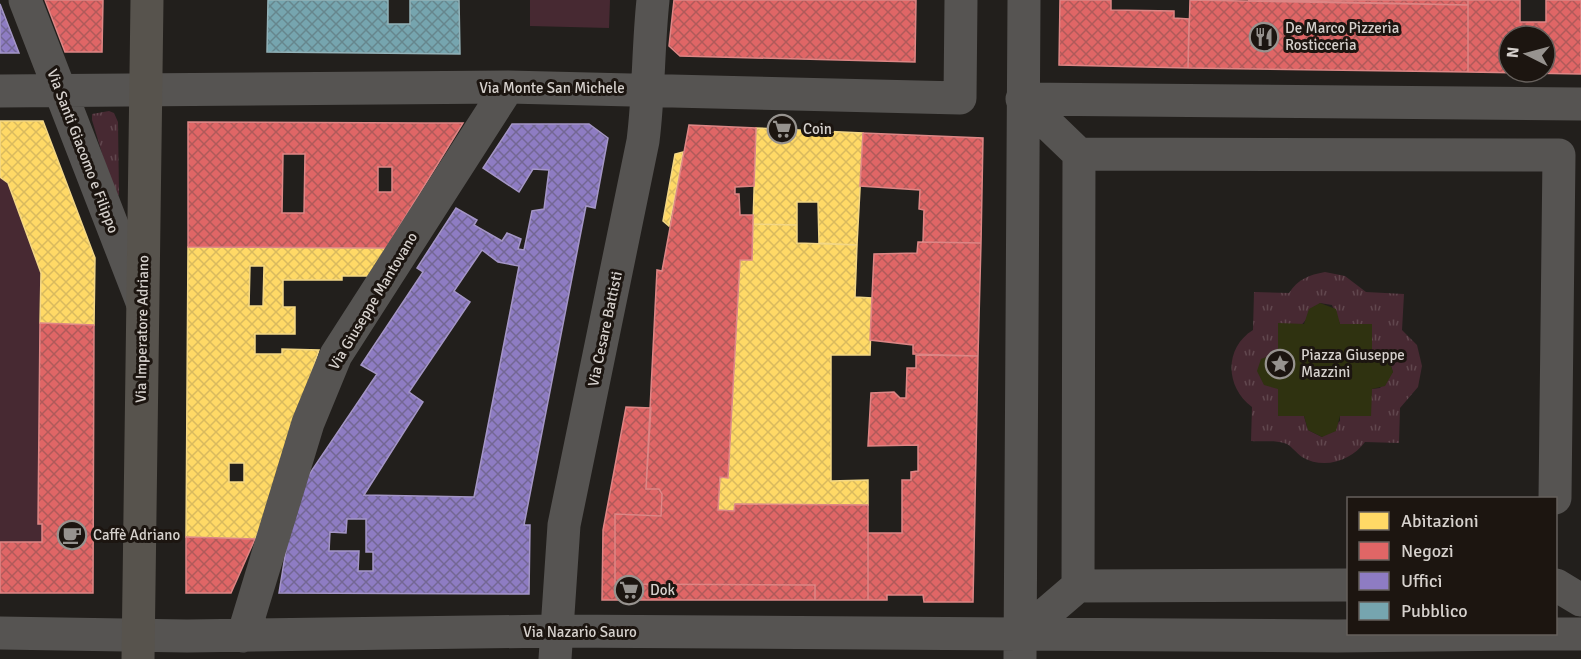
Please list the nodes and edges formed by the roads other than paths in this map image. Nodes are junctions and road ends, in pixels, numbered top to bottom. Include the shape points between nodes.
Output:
1 (25, 0) edge
2 (147, 0) edge
3 (653, 0) edge
4 (961, 0) edge
5 (1024, 0) edge
6 (508, 87) junction
7 (145, 89) junction
8 (649, 89) junction
9 (0, 91) edge
10 (60, 91) junction
11 (1022, 99) junction
12 (1581, 104) edge
13 (1570, 148) edge
14 (1079, 154) junction
15 (142, 302) junction
16 (1556, 497) edge
17 (1347, 585) edge
18 (1078, 586) junction
19 (1557, 586) edge
20 (1581, 600) edge
21 (0, 633) edge
22 (1557, 634) edge
23 (1581, 634) edge
24 (1501, 635) edge
25 (243, 636) junction
26 (555, 645) edge
27 (138, 647) edge
28 (1021, 647) edge
29 (1337, 647) edge

1 - 10 street, Via Santi Giacomo e Filippo
2 - 7 street, Via Imperatore Adriano
3 - 8 street, Via Cesare Battisti
4 - 8 street, Via Monte San Michele via 960,98
5 - 11 street
6 - 7 street, Via Monte San Michele
6 - 8 street, Via Monte San Michele
6 - 25 street, Via Giuseppe Mantovano via 336,355 308,423
7 - 10 street, Via Monte San Michele
7 - 15 street, Via Imperatore Adriano
8 - 26 street, Via Cesare Battisti via 643,141 564,525
9 - 10 street, Via Monte San Michele
10 - 15 street, Via Santi Giacomo e Filippo
11 - 12 street
11 - 14 street
11 - 28 street
13 - 14 street
13 - 16 street
14 - 18 street
15 - 27 street, Via Imperatore Adriano
17 - 18 street
18 - 28 street
19 - 20 street
21 - 27 street, Via Nazario Sauro
22 - 23 street
24 - 29 street
25 - 26 street, Via Nazario Sauro
25 - 27 street, Via Nazario Sauro
26 - 28 street, Via Nazario Sauro
28 - 29 street

